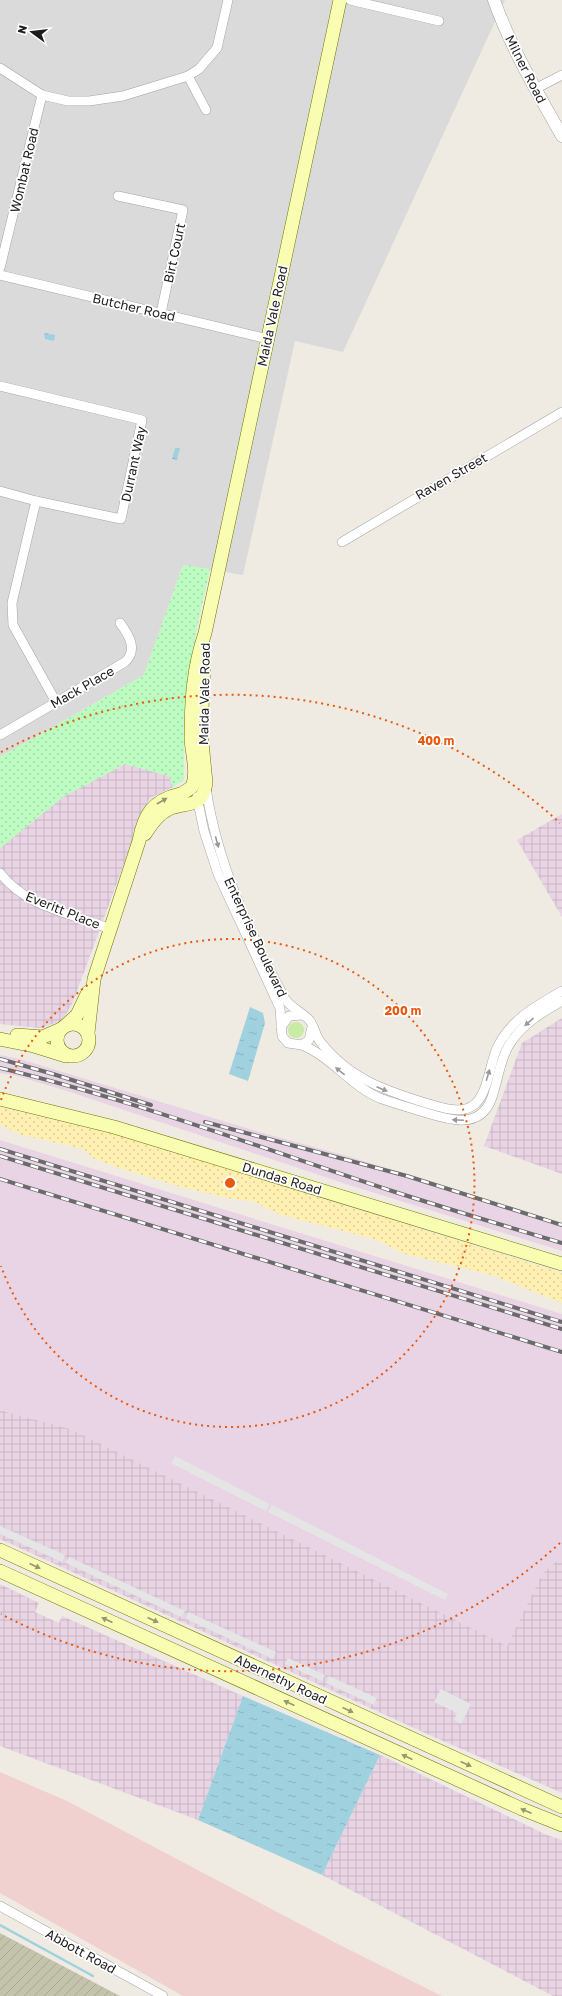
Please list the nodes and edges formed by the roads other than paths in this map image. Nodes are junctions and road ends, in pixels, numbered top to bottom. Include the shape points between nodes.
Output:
1 (228, 0) edge
2 (340, 0) edge
3 (350, 0) edge
4 (494, 0) edge
5 (440, 21) dead end
6 (0, 68) edge
7 (562, 75) edge
8 (188, 76) junction
9 (535, 89) junction
10 (42, 95) junction
11 (206, 110) dead end
12 (562, 136) edge
13 (118, 196) dead end
14 (0, 268) edge
15 (0, 275) edge
16 (161, 313) junction
17 (268, 339) junction
18 (0, 386) edge
19 (562, 412) edge
20 (0, 490) edge
21 (36, 500) junction
22 (342, 542) dead end
23 (120, 623) dead end
24 (56, 702) junction
25 (0, 735) edge
26 (200, 780) junction
27 (182, 798) junction
28 (201, 802) junction
29 (0, 873) edge
30 (110, 929) junction
31 (94, 979) junction
32 (562, 991) edge
33 (562, 1002) edge
34 (302, 1015) junction
35 (63, 1027) junction
36 (281, 1027) junction
37 (312, 1027) junction
38 (0, 1031) edge
39 (88, 1033) junction
40 (0, 1039) edge
41 (22, 1040) junction
42 (302, 1045) junction
43 (66, 1056) junction
44 (0, 1099) edge
45 (562, 1264) edge
46 (0, 1550) edge
47 (0, 1572) edge
48 (562, 1807) edge
49 (562, 1825) edge
50 (0, 1906) edge
51 (163, 1996) edge

1 - 8 street via 217,48 199,69
2 - 17 main road, Maida Vale Road
3 - 5 street
4 - 9 street, Milner Road via 501,20
6 - 10 street
7 - 9 street
8 - 10 street via 105,100 68,101
8 - 11 street
9 - 12 street, Milner Road
10 - 14 street, Wombat Road
13 - 16 street, Birt Court via 183,210
15 - 16 street, Butcher Road
16 - 17 street, Butcher Road
17 - 26 main road, Maida Vale Road via 205,633
18 - 21 street, Durrant Way via 142,420 122,519
19 - 22 street, Raven Street
20 - 21 street, Durrant Way
21 - 24 street via 12,603 12,620
23 - 24 street, Mack Place via 131,643 130,658
24 - 25 street, Mack Place
26 - 27 main road
26 - 28 main road, Maida Vale Road
27 - 28 main road
27 - 30 main road via 163,813 139,841
28 -> 34 street, Enterprise Boulevard via 224,869 245,918 285,999
28 - 36 street, Enterprise Boulevard via 209,848 226,895 280,1008
29 - 30 street, Everitt Place via 30,900
30 - 31 main road
31 - 35 main road via 77,1015
31 - 39 main road
37 -> 32 street, Enterprise Boulevard via 318,1039 331,1053 371,1084 397,1095 460,1110 471,1107 480,1099 497,1047 514,1024 529,1011
33 -> 42 street, Enterprise Boulevard via 534,1018 517,1034 504,1054 489,1105 480,1114 468,1120 448,1119 377,1097 356,1085 315,1051
34 - 36 street via 288,1016
34 - 37 street, Enterprise Boulevard via 309,1020
35 - 39 main road via 75,1024
35 - 41 main road via 42,1037
35 - 43 main road via 58,1033 56,1043
36 - 42 street, Enterprise Boulevard via 282,1036 288,1043
37 - 42 street via 309,1040
38 - 41 main road
39 - 43 main road via 89,1045 86,1050 77,1056
40 - 41 main road
41 - 43 main road
44 - 45 main road, Dundas Road via 114,1127
46 -> 48 main road, Abernethy Road
49 -> 47 main road, Abernethy Road
50 - 51 street, Abbott Road

